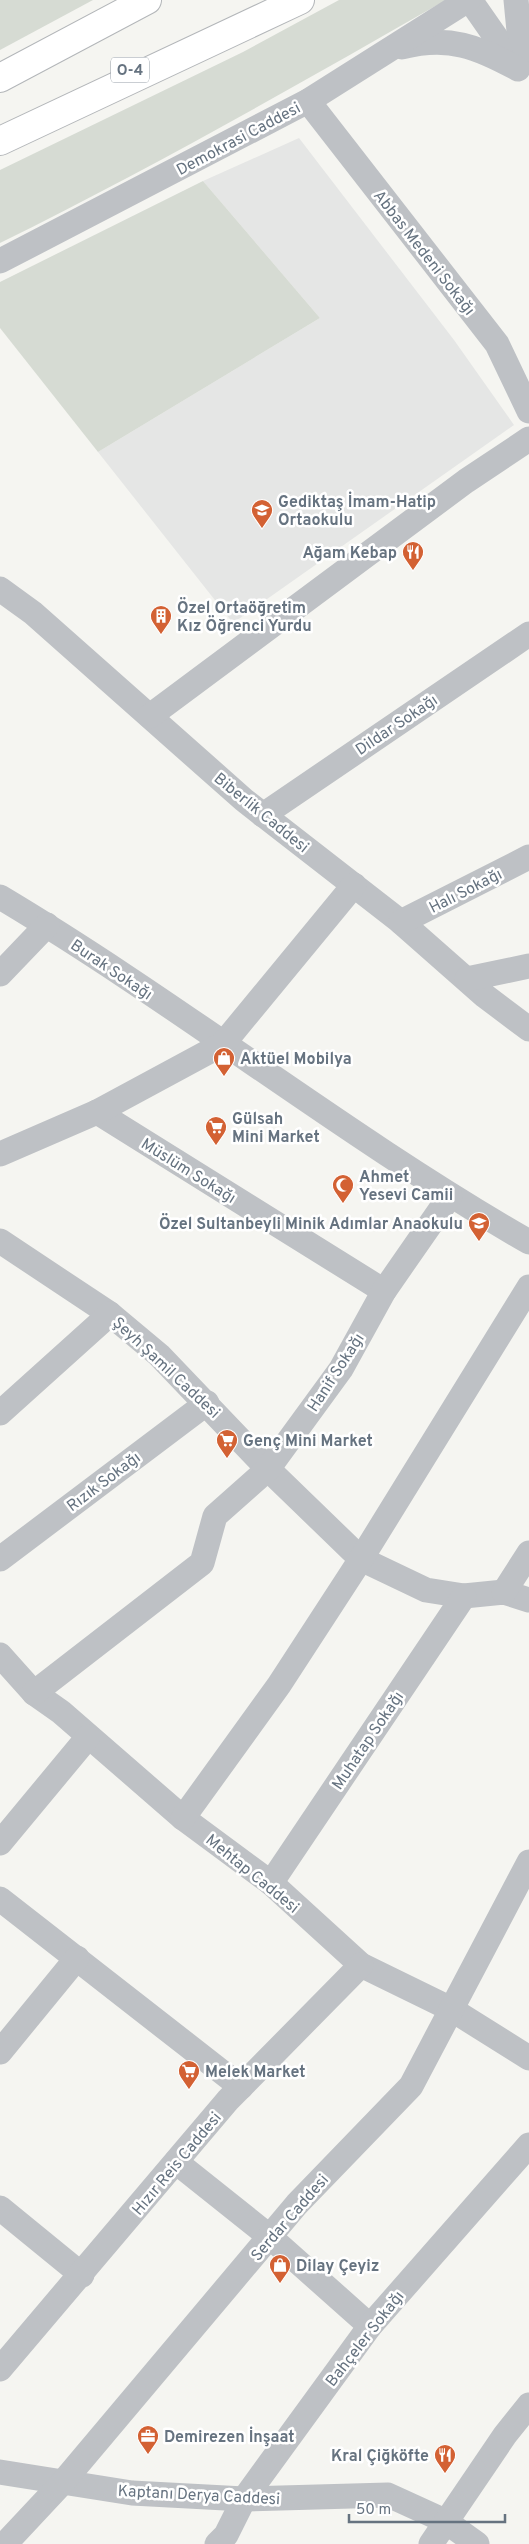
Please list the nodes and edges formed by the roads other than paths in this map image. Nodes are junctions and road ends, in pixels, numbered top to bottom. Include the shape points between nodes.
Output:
1 (147, 0) edge
2 (259, 0) edge
3 (300, 0) edge
4 (469, 0) edge
5 (484, 0) edge
6 (516, 0) edge
7 (392, 49) junction
8 (526, 67) edge
9 (0, 78) edge
10 (308, 101) junction
11 (0, 140) edge
12 (0, 261) edge
13 (529, 411) edge
14 (529, 439) edge
15 (0, 590) edge
16 (529, 634) edge
17 (150, 716) junction
18 (263, 815) junction
19 (529, 857) edge
20 (354, 885) junction
21 (0, 897) edge
22 (401, 922) junction
23 (47, 925) junction
24 (529, 966) edge
25 (0, 974) edge
26 (467, 979) junction
27 (529, 1029) edge
28 (223, 1044) junction
29 (97, 1112) junction
30 (0, 1154) edge
31 (450, 1196) junction
32 (0, 1241) edge
33 (529, 1242) edge
34 (529, 1287) edge
35 (384, 1291) junction
36 (110, 1314) junction
37 (207, 1403) junction
38 (0, 1413) edge
39 (268, 1469) junction
40 (529, 1553) edge
41 (0, 1559) edge
42 (361, 1559) junction
43 (504, 1592) junction
44 (464, 1596) junction
45 (529, 1600) edge
46 (0, 1655) edge
47 (34, 1692) junction
48 (88, 1737) junction
49 (183, 1818) junction
50 (0, 1843) edge
51 (529, 1862) edge
52 (270, 1883) junction
53 (0, 1899) edge
54 (77, 1958) junction
55 (361, 1965) junction
56 (451, 2009) junction
57 (0, 2052) edge
58 (529, 2058) edge
59 (241, 2087) junction
60 (529, 2145) edge
61 (176, 2162) junction
62 (0, 2208) edge
63 (270, 2237) junction
64 (82, 2275) junction
65 (370, 2326) junction
66 (0, 2369) edge
67 (529, 2406) edge
68 (0, 2472) edge
69 (64, 2482) junction
70 (244, 2499) junction
71 (445, 2521) junction
72 (5, 2544) edge
73 (217, 2544) edge
74 (431, 2544) edge
75 (477, 2544) edge

1 - 9 highway
2 - 11 highway, O-4
3 - 11 highway
4 - 7 street, Demokrasi Caddesi
4 - 8 street
5 - 8 street
6 - 8 street
7 - 8 street via 431,42 464,44
7 - 10 street, Demokrasi Caddesi
10 - 12 street, Demokrasi Caddesi
10 - 13 street, Abbas Medeni Sokağı via 497,344
14 - 17 street via 466,481
15 - 17 street, Biberlik Caddesi via 34,614
16 - 18 street, Dildar Sokağı
17 - 18 street, Biberlik Caddesi
18 - 20 street, Biberlik Caddesi
19 - 22 street, Halı Sokağı
20 - 22 street, Biberlik Caddesi
20 - 28 street
21 - 23 street, Burak Sokağı
22 - 26 street, Biberlik Caddesi
23 - 25 street
23 - 28 street, Burak Sokağı
24 - 26 street
26 - 27 street, Biberlik Caddesi
28 - 29 street
28 - 31 street, Burak Sokağı
29 - 30 street
29 - 35 street, Müslüm Sokağı
31 - 33 street, Burak Sokağı
31 - 35 street, Hanif Sokağı
32 - 36 street, Şeyh Şamil Caddesi
34 - 42 street
35 - 39 street, Hanif Sokağı via 341,1369
36 - 37 street, Şeyh Şamil Caddesi via 159,1355
36 - 38 street
37 - 39 street, Şeyh Şamil Caddesi
37 - 41 street, Rızık Sokağı
39 - 42 street, Şeyh Şamil Caddesi
39 - 47 street, Hanif Sokağı via 215,1516 202,1564
40 - 43 street
42 - 44 street, Şeyh Şamil Caddesi via 426,1590
42 - 49 street via 279,1685
43 - 44 street, Şeyh Şamil Caddesi
43 - 45 street, Şeyh Şamil Caddesi
44 - 52 street, Muhatap Sokağı
46 - 47 street, Mehtap Caddesi
47 - 48 street, Mehtap Caddesi
48 - 49 street, Mehtap Caddesi
48 - 50 street
49 - 52 street, Mehtap Caddesi
51 - 56 street, Serdar Caddesi
52 - 55 street, Mehtap Caddesi
53 - 54 street
54 - 57 street
54 - 59 street
55 - 56 street, Mehtap Caddesi
55 - 59 street, Hızır Reis Caddesi
56 - 58 street, Mehtap Caddesi
56 - 63 street, Serdar Caddesi via 411,2086 297,2204
59 - 61 street, Hızır Reis Caddesi
60 - 65 street, Bahçeler Sokağı
61 - 63 street
61 - 64 street, Hızır Reis Caddesi
62 - 64 street
63 - 65 street
63 - 69 street, Serdar Caddesi
64 - 66 street, Hızır Reis Caddesi
65 - 70 street, Bahçeler Sokağı
67 - 71 street
68 - 69 street, Kaptanı Derya Caddesi
69 - 70 street, Kaptanı Derya Caddesi via 132,2492
69 - 72 street, Serdar Caddesi
70 - 71 street, Kaptanı Derya Caddesi via 388,2495
70 - 73 street, Bahçeler Sokağı via 226,2535
71 - 74 street
71 - 75 street, Kaptanı Derya Caddesi

